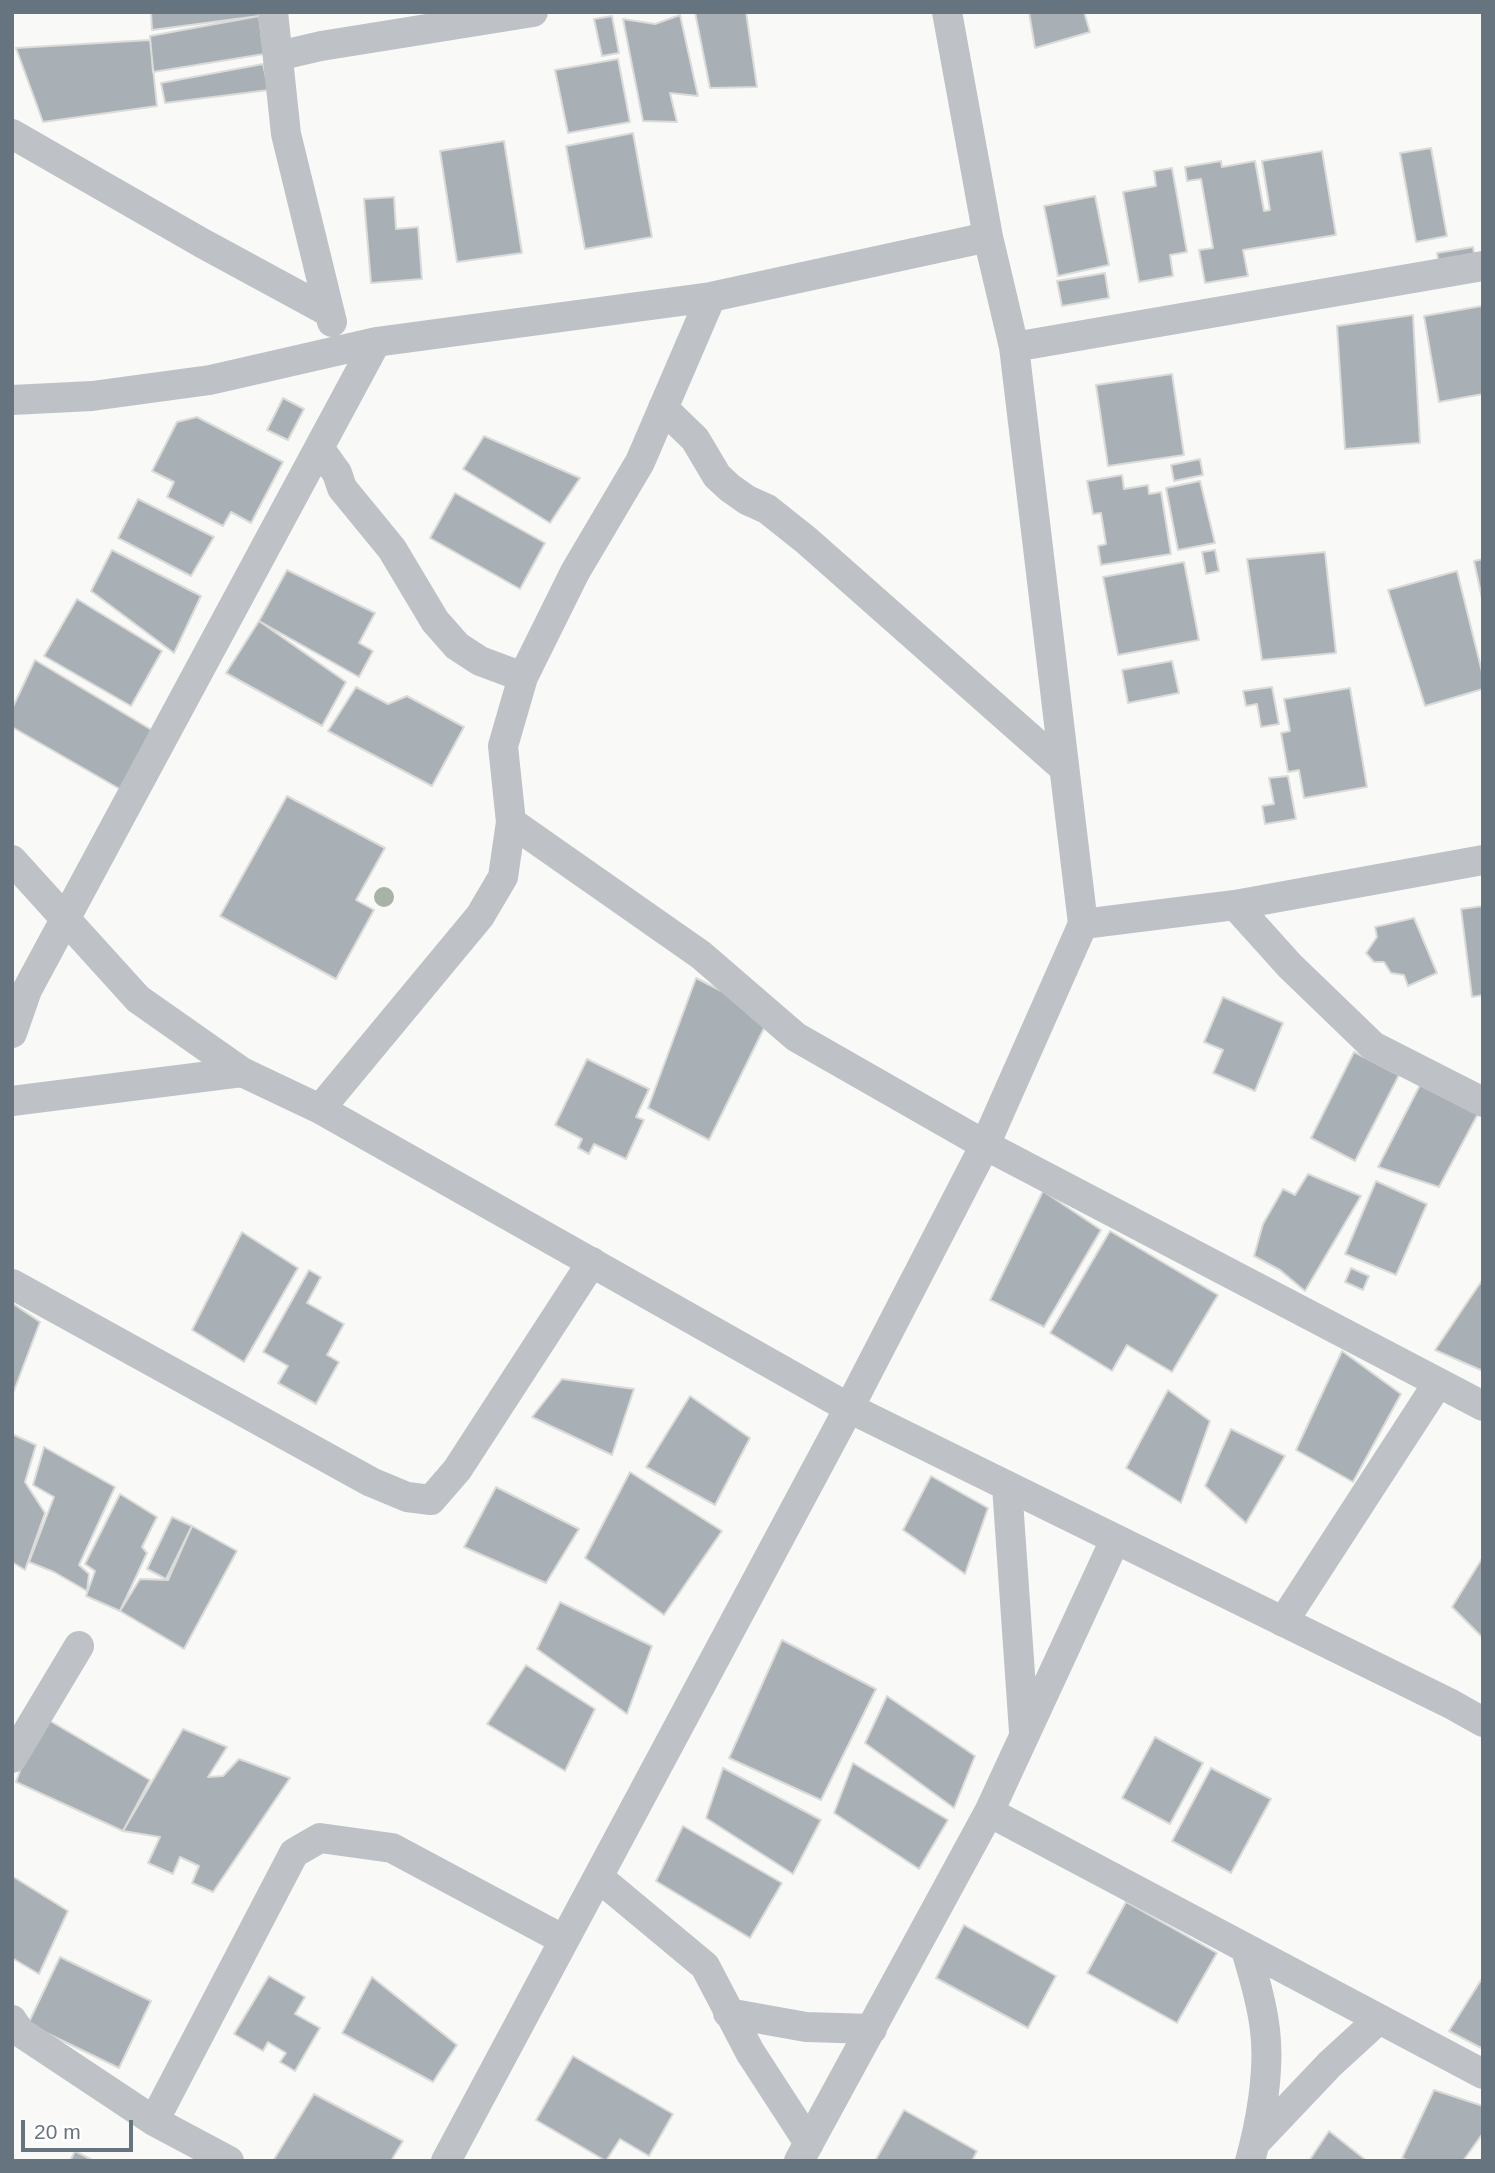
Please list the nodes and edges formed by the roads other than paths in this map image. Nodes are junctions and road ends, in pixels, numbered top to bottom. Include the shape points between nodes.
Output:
1 (273, 12) edge
2 (533, 12) edge
3 (947, 12) edge
4 (278, 55) junction
5 (12, 134) edge
6 (988, 237) junction
7 (1483, 266) edge
8 (711, 297) junction
9 (329, 312) junction
10 (376, 342) junction
11 (1014, 346) junction
12 (340, 350) junction
13 (12, 400) edge
14 (663, 408) junction
15 (319, 448) junction
16 (523, 677) junction
17 (1064, 768) junction
18 (512, 822) junction
19 (12, 860) edge
20 (1483, 860) edge
21 (1235, 905) junction
22 (65, 920) junction
23 (1083, 924) junction
24 (20, 987) edge
25 (12, 1033) edge
26 (242, 1072) junction
27 (12, 1101) edge
28 (1483, 1102) edge
29 (320, 1109) junction
30 (985, 1145) junction
31 (592, 1262) junction
32 (12, 1284) edge
33 (1438, 1382) junction
34 (1483, 1406) edge
35 (849, 1408) junction
36 (1007, 1486) junction
37 (1115, 1540) junction
38 (1283, 1622) junction
39 (79, 1646) dead end
40 (1483, 1722) edge
41 (1025, 1736) junction
42 (12, 1758) edge
43 (989, 1812) junction
44 (598, 1877) junction
45 (564, 1940) junction
46 (1246, 1950) junction
47 (728, 2013) junction
48 (12, 2020) edge
49 (1378, 2020) junction
50 (872, 2029) junction
51 (1483, 2074) edge
52 (154, 2122) junction
53 (804, 2152) edge
54 (1252, 2152) edge
55 (229, 2161) edge
56 (446, 2161) edge

1 - 4 street
2 - 4 street
3 - 6 street
4 - 9 street via 286,134
5 - 9 street
6 - 8 street
6 - 11 street
7 - 11 street
8 - 10 street
8 - 14 street
9 - 12 street
10 - 12 street
10 - 15 street
11 - 17 street
12 - 13 street via 210,380 92,396
14 - 16 street via 639,462 575,572
14 - 17 street via 695,439 717,476 730,488 767,509 806,540
15 - 16 street via 342,488 392,549 435,621 457,646 480,661
15 - 22 street
16 - 18 street via 503,746
17 - 23 street
18 - 29 street via 503,877 480,916
18 - 30 street via 701,955 796,1037
19 - 22 street
20 - 21 street
21 - 23 street
21 - 28 street via 1290,967 1373,1046
22 - 24 street
22 - 26 street via 138,999
23 - 30 street
24 - 25 street
26 - 27 street
26 - 29 street
29 - 31 street
30 - 33 street
30 - 35 street
31 - 32 street via 457,1470 431,1500 407,1497 371,1482
31 - 35 street
33 - 34 street
33 - 38 street
35 - 36 street
35 - 44 street
36 - 37 street
36 - 41 street
37 - 38 street
37 - 41 street
38 - 40 street
39 - 42 street
41 - 43 street
43 - 46 street
43 - 50 street
44 - 45 street
44 - 47 street via 705,1966
45 - 52 street via 392,1848 320,1838 294,1853
45 - 56 street
46 - 49 street
46 - 54 street via 1259,1994 1266,2065
47 - 50 street via 806,2026
47 - 53 street
48 - 52 street via 20,2032
49 - 51 street
49 - 54 street via 1330,2064
50 - 53 street
52 - 55 street

